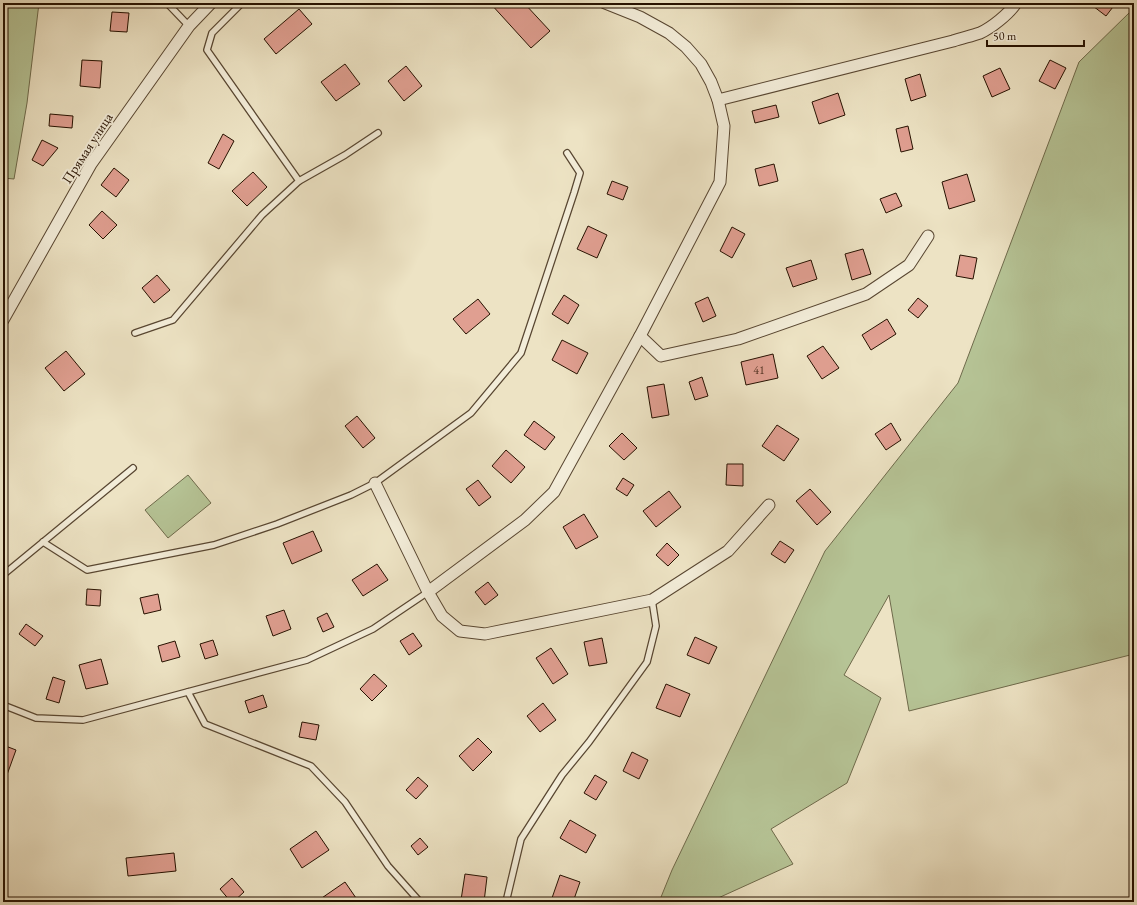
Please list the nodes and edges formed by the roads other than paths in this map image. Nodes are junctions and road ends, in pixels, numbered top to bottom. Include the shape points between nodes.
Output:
1 (167, 3) edge
2 (211, 3) edge
3 (242, 3) edge
4 (605, 3) edge
5 (1016, 3) edge
6 (189, 26) junction
7 (718, 100) junction
8 (378, 133) dead end
9 (567, 153) dead end
10 (299, 181) junction
11 (928, 236) dead end
12 (3, 320) edge
13 (135, 333) dead end
14 (640, 336) junction
15 (133, 468) dead end
16 (375, 483) junction
17 (769, 505) dead end
18 (43, 542) junction
19 (3, 575) edge
20 (428, 592) junction
21 (652, 600) junction
22 (188, 692) junction
23 (3, 705) edge
24 (420, 902) edge
25 (506, 902) edge

1 - 6 lane
2 - 6 street, Прямая улица
3 - 10 lane via 212,33 207,50
4 - 7 street via 640,17 669,33 686,47 712,82
5 - 7 street via 999,20 981,32
6 - 12 street, Прямая улица via 92,164
7 - 14 street via 724,126 720,182
8 - 10 lane via 345,156
9 - 16 lane via 580,173 521,353 471,413
10 - 13 lane via 262,215 173,320
11 - 14 street via 909,265 866,294 738,339 661,356
14 - 20 street via 554,492 525,520
15 - 18 lane
16 - 18 lane via 278,524 214,544 87,570
16 - 20 street
17 - 21 street via 728,551
18 - 19 lane
20 - 21 street via 442,616 460,631 485,634
20 - 22 lane via 373,629 307,660
21 - 25 lane via 656,626 647,662 562,775 521,839
22 - 23 lane via 83,720 36,718
22 - 24 lane via 205,724 311,766 345,802 388,866

